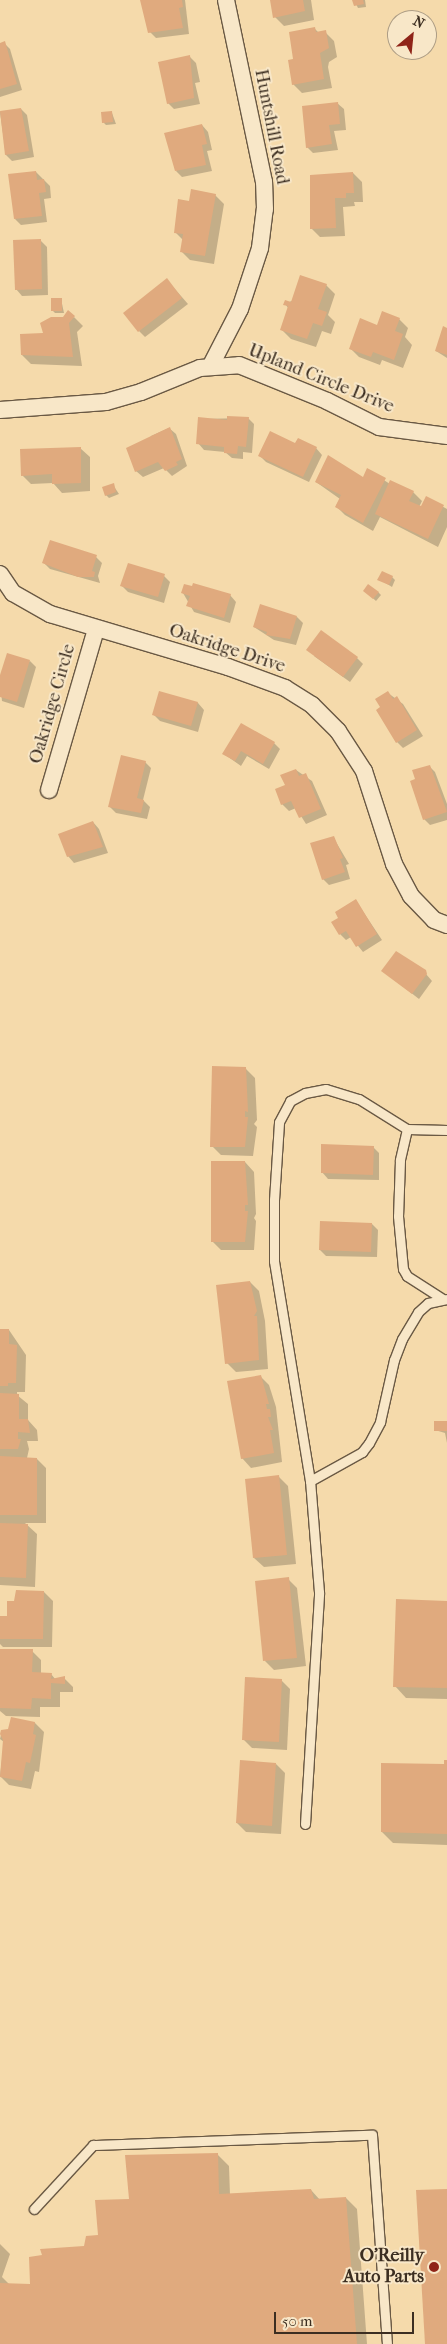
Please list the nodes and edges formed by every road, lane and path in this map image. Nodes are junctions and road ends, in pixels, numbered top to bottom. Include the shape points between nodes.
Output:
1 (226, 0) edge
2 (210, 367) junction
3 (0, 410) edge
4 (447, 436) edge
5 (0, 574) edge
6 (96, 629) junction
7 (49, 790) dead end
8 (447, 925) edge
9 (408, 1129) junction
10 (447, 1130) edge
11 (445, 1299) edge
12 (310, 1481) junction
13 (305, 1824) dead end
14 (34, 2209) dead end
15 (387, 2344) edge

1 - 2 street, Huntshill Road via 264,182 265,209 260,248 240,309
2 - 3 street via 106,402
2 - 4 street, Upland Circle Drive via 239,364 379,427
5 - 6 street, Oakridge Drive via 13,592 31,605
6 - 7 street, Oakridge Circle
6 - 8 street, Oakridge Drive via 228,667 285,688 312,705 338,731 364,771 394,864 411,896 434,920
9 - 10 lane
9 - 11 lane via 400,1160 398,1216 403,1269 407,1276
9 - 12 lane via 359,1099 326,1089 305,1093 290,1101 280,1122 274,1200 274,1261
11 - 12 lane via 428,1303 418,1312 402,1339 380,1422 369,1443 354,1457
12 - 13 lane via 319,1592
14 - 15 lane via 93,2145 372,2135

